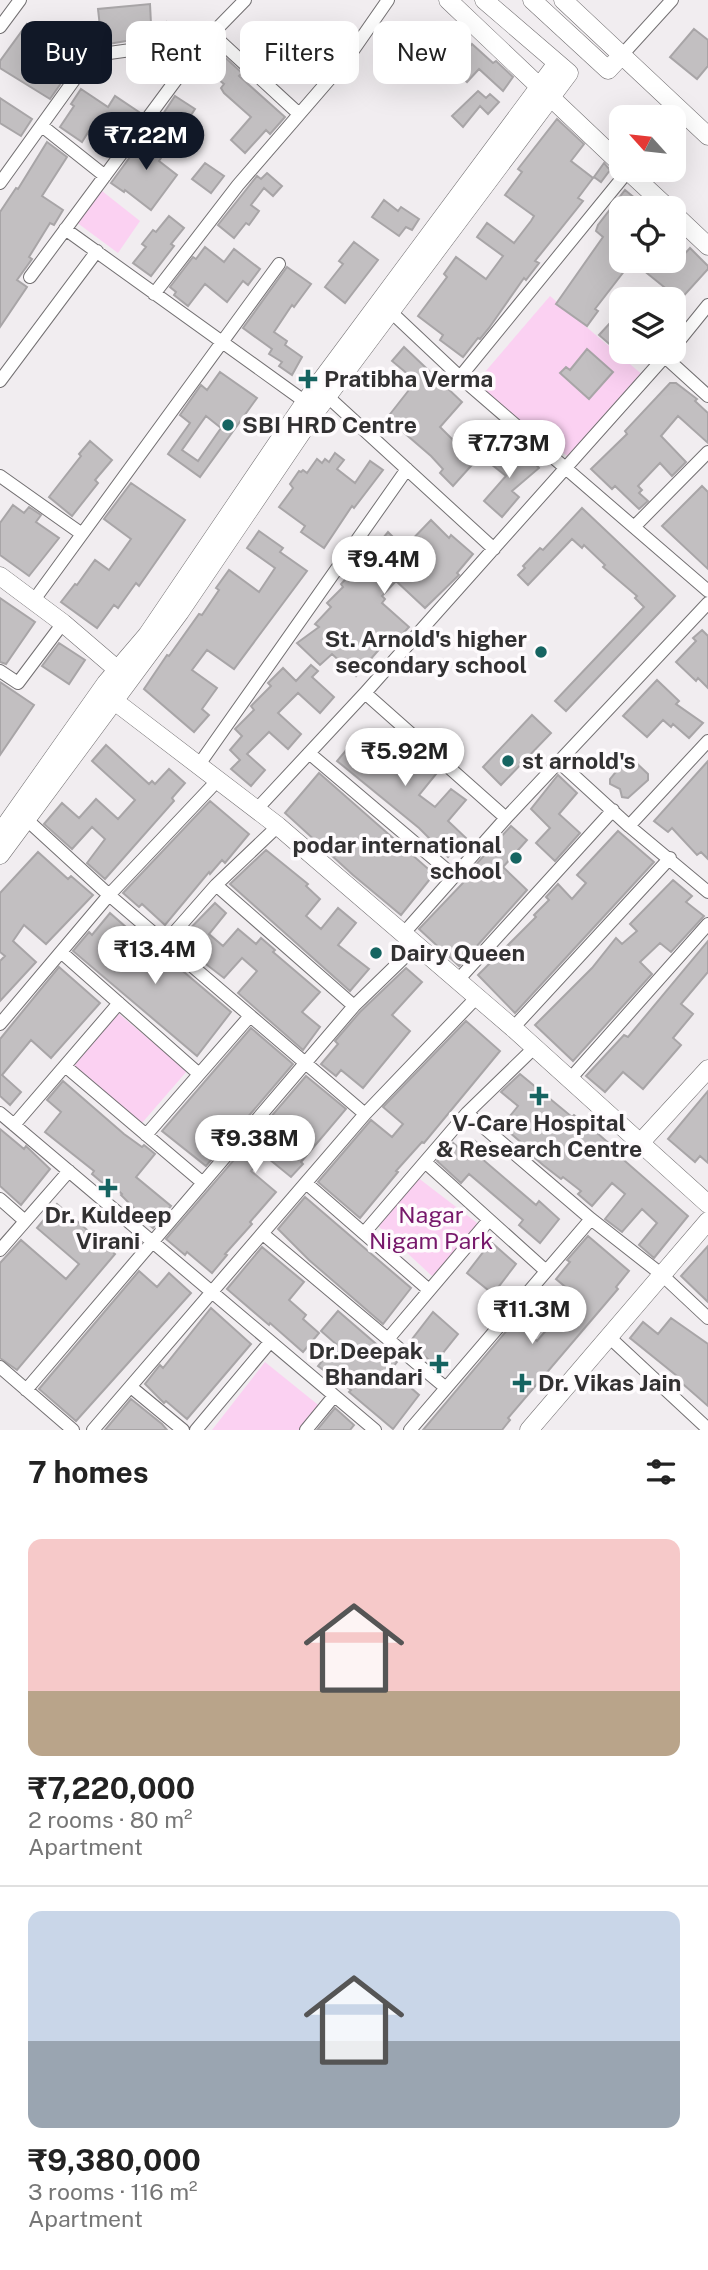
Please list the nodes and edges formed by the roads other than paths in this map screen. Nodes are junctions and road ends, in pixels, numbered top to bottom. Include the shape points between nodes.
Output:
1 (20, 0) edge
2 (245, 0) edge
3 (388, 0) edge
4 (448, 0) edge
5 (484, 0) edge
6 (532, 0) edge
7 (562, 0) edge
8 (672, 0) edge
9 (225, 21) edge
10 (0, 27) edge
11 (226, 47) edge
12 (126, 51) edge
13 (622, 55) junction
14 (173, 84) edge
15 (544, 92) junction
16 (298, 113) junction
17 (42, 126) junction
18 (708, 136) edge
19 (609, 153) edge
20 (105, 176) junction
21 (614, 182) edge
22 (640, 182) edge
23 (0, 183) edge
24 (655, 196) edge
25 (686, 225) edge
26 (65, 229) junction
27 (708, 246) edge
28 (97, 251) junction
29 (279, 264) dead end
30 (30, 277) dead end
31 (154, 294) junction
32 (708, 305) edge
33 (390, 311) junction
34 (686, 332) edge
35 (222, 343) junction
36 (658, 364) edge
37 (677, 364) edge
38 (460, 377) junction
39 (0, 381) edge
40 (708, 396) edge
41 (317, 402) junction
42 (708, 452) edge
43 (407, 468) junction
44 (566, 469) junction
45 (0, 476) edge
46 (634, 527) junction
47 (82, 534) junction
48 (494, 549) junction
49 (0, 576) edge
50 (708, 591) edge
51 (34, 600) junction
52 (708, 603) edge
53 (63, 623) junction
54 (0, 671) edge
55 (123, 675) junction
56 (365, 693) junction
57 (107, 695) junction
58 (708, 741) edge
59 (309, 753) junction
60 (559, 762) junction
61 (198, 766) junction
62 (217, 781) junction
63 (256, 810) junction
64 (613, 810) junction
65 (506, 818) junction
66 (26, 819) junction
67 (629, 826) junction
68 (278, 827) junction
69 (2, 828) edge
70 (0, 855) edge
71 (670, 858) junction
72 (454, 876) junction
73 (216, 885) junction
74 (708, 892) edge
75 (109, 895) junction
76 (708, 924) edge
77 (403, 933) junction
78 (165, 943) junction
79 (417, 945) junction
80 (61, 951) junction
81 (458, 980) junction
82 (477, 997) junction
83 (119, 1003) junction
84 (354, 1006) junction
85 (250, 1016) junction
86 (0, 1024) edge
87 (513, 1028) junction
88 (534, 1048) junction
89 (306, 1063) junction
90 (65, 1066) junction
91 (708, 1069) edge
92 (199, 1074) junction
93 (570, 1079) junction
94 (0, 1113) edge
95 (467, 1113) junction
96 (366, 1114) junction
97 (14, 1125) junction
98 (146, 1135) junction
99 (641, 1142) junction
100 (425, 1162) junction
101 (69, 1171) junction
102 (203, 1183) junction
103 (306, 1183) junction
104 (0, 1199) edge
105 (708, 1204) edge
106 (590, 1219) junction
107 (489, 1220) junction
108 (25, 1221) junction
109 (708, 1221) edge
110 (364, 1233) junction
111 (263, 1234) junction
112 (152, 1242) junction
113 (0, 1250) edge
114 (546, 1271) junction
115 (661, 1274) junction
116 (429, 1290) junction
117 (212, 1293) junction
118 (708, 1318) edge
119 (608, 1336) junction
120 (388, 1339) junction
121 (270, 1342) junction
122 (0, 1367) edge
123 (131, 1387) junction
124 (446, 1388) junction
125 (26, 1390) junction
126 (334, 1396) junction
127 (708, 1429) edge
128 (73, 1430) edge
129 (93, 1430) edge
130 (183, 1430) edge
131 (196, 1430) edge
132 (306, 1430) edge
133 (374, 1430) edge
134 (410, 1430) edge
135 (529, 1430) edge

1 - 10 street
2 - 9 street
3 - 16 street via 347,59
4 - 15 main road
5 - 15 main road via 563,68
6 - 13 main road via 608,70
7 - 13 main road
8 - 13 street
11 - 16 street
12 - 17 street via 95,55 87,62
13 - 18 main road
14 - 20 street
15 - 19 main road
15 - 33 main road
15 - 41 main road
16 - 31 street
17 - 20 street
17 - 23 street
20 - 26 street
21 - 38 street
22 - 24 main road
25 - 27 main road
26 - 28 street
26 - 30 street
28 - 31 street
28 - 39 street
29 - 35 street
31 - 35 street
32 - 34 street
33 - 38 street
33 - 41 main road
35 - 41 street
35 - 47 street
36 - 44 street
37 - 40 street
38 - 44 street
41 - 43 street
41 - 55 main road via 180,612
42 - 46 street
43 - 48 street
43 - 61 street
44 - 46 street
44 - 48 street
45 - 47 street
46 - 50 street
47 - 51 street
48 - 56 street
49 - 51 main road
51 - 53 main road
52 - 60 street
53 - 54 street via 18,683
53 - 55 main road
55 - 57 main road
56 - 59 street
56 - 65 street
57 - 61 main road
57 - 66 main road
57 - 69 main road
58 - 67 street
59 - 63 street
59 - 72 street
60 - 64 street
60 - 65 street
61 - 62 main road
62 - 63 main road
62 - 75 street
63 - 68 main road
64 - 67 street
64 - 81 street
65 - 72 street
66 - 70 main road
66 - 75 street
67 - 71 street
68 - 73 street
68 - 77 main road
71 - 74 street
71 - 87 street
72 - 77 street
73 - 78 street
73 - 84 street
75 - 78 street
75 - 80 street
76 - 93 street
77 - 79 main road
78 - 85 street
79 - 81 main road
79 - 84 street
80 - 83 street
80 - 86 street
81 - 82 main road
82 - 87 main road
82 - 96 street
83 - 90 street
83 - 92 street
84 - 89 street
85 - 89 street
85 - 92 street
87 - 88 main road
88 - 93 main road
88 - 95 street
89 - 96 street
89 - 102 street
90 - 97 street
90 - 98 street
91 - 99 main road
92 - 98 street
93 - 99 main road
94 - 97 street
95 - 100 street
95 - 106 street
96 - 103 street
97 - 101 street
98 - 102 street
99 - 105 main road
100 - 107 street
100 - 110 street
101 - 108 street
101 - 112 street
102 - 112 street
103 - 110 street
103 - 111 street
104 - 108 street
106 - 114 street
106 - 115 street
107 - 114 street
107 - 116 street
108 - 113 street
109 - 115 main road
110 - 116 street
111 - 117 street
111 - 120 street
112 - 117 street
112 - 125 street
114 - 124 street
115 - 118 street
115 - 119 main road
116 - 120 street
117 - 121 street
117 - 123 street
119 - 127 street
119 - 135 main road
120 - 124 street
121 - 126 street
121 - 131 street
122 - 125 street
123 - 129 street
123 - 130 street
124 - 134 street
125 - 128 street
126 - 132 street
126 - 133 street

